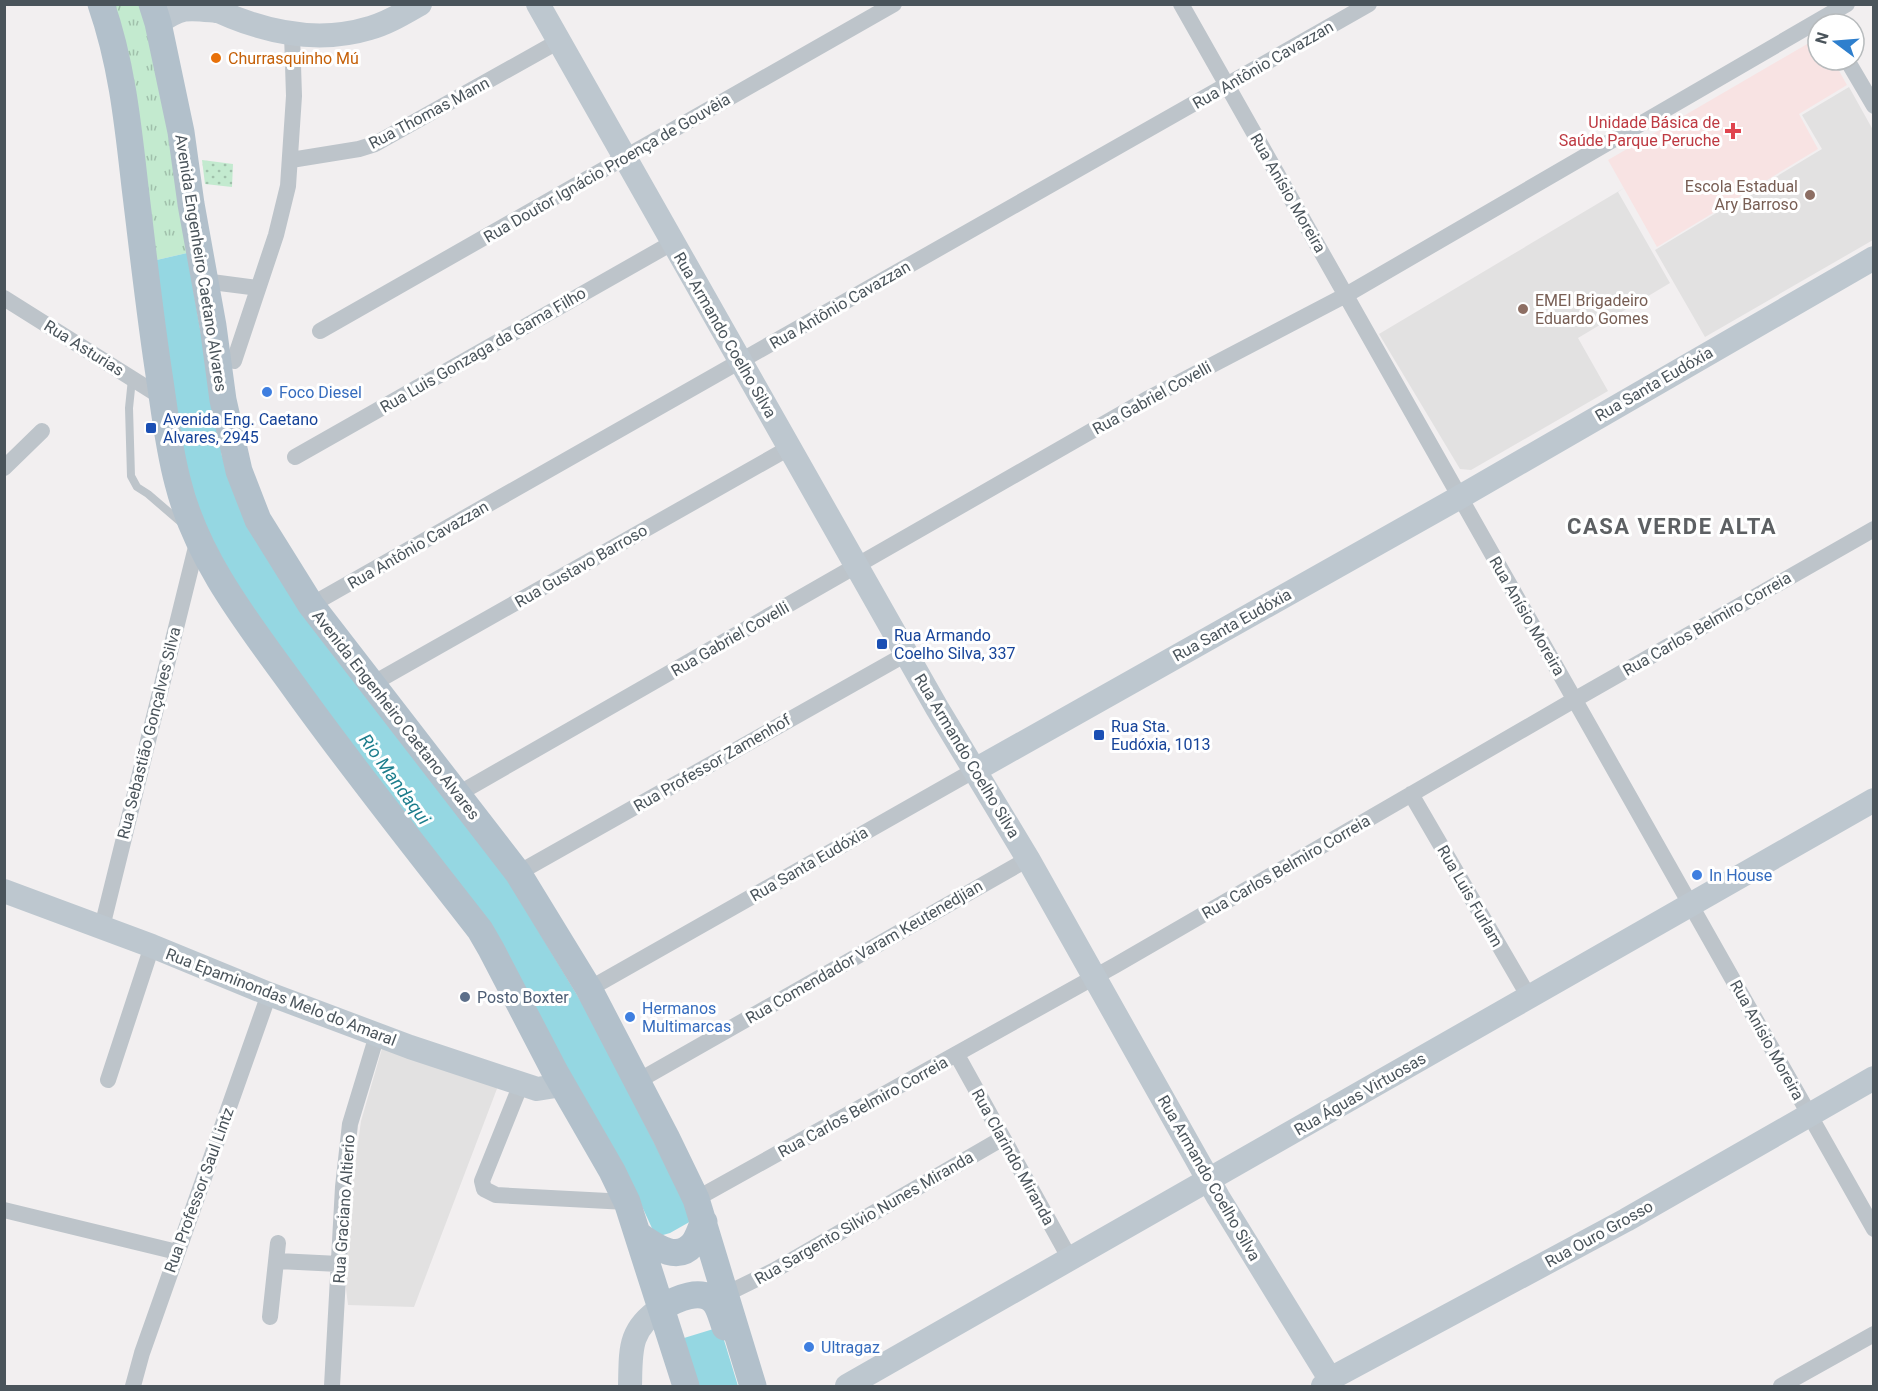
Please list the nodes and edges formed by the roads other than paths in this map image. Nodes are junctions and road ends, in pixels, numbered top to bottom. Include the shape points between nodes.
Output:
1 (101, 4) edge
2 (420, 4) edge
3 (538, 4) edge
4 (894, 4) edge
5 (1181, 4) edge
6 (1369, 4) edge
7 (1847, 4) edge
8 (210, 8) edge
9 (1830, 12) edge
10 (155, 14) edge
11 (1806, 25) edge
12 (292, 34) junction
13 (559, 41) junction
14 (1855, 72) edge
15 (1227, 86) junction
16 (1874, 106) edge
17 (624, 158) junction
18 (291, 160) junction
19 (672, 243) junction
20 (1874, 258) edge
21 (204, 281) junction
22 (258, 288) junction
23 (1346, 295) junction
24 (4, 298) edge
25 (320, 331) dead end
26 (741, 361) junction
27 (234, 362) dead end
28 (132, 379) junction
29 (163, 398) junction
30 (42, 431) dead end
31 (789, 448) junction
32 (294, 457) dead end
33 (4, 468) edge
34 (1460, 497) junction
35 (1874, 529) edge
36 (197, 537) junction
37 (857, 566) junction
38 (311, 605) junction
39 (906, 654) junction
40 (372, 684) junction
41 (1574, 700) junction
42 (975, 770) junction
43 (458, 794) junction
44 (1411, 794) junction
45 (1874, 800) edge
46 (1028, 859) junction
47 (518, 873) junction
48 (4, 891) edge
49 (1690, 905) junction
50 (102, 927) junction
51 (152, 946) junction
52 (1094, 977) junction
53 (589, 989) junction
54 (269, 994) junction
55 (1530, 997) junction
56 (377, 1035) junction
57 (957, 1055) junction
58 (1874, 1078) edge
59 (108, 1080) dead end
60 (638, 1081) junction
61 (521, 1084) junction
62 (562, 1085) junction
63 (1809, 1115) junction
64 (1003, 1138) junction
65 (1209, 1181) junction
66 (627, 1202) junction
67 (4, 1210) edge
68 (700, 1211) junction
69 (1874, 1228) edge
70 (640, 1236) junction
71 (278, 1243) dead end
72 (177, 1252) junction
73 (1070, 1259) junction
74 (278, 1261) junction
75 (339, 1264) junction
76 (724, 1295) junction
77 (661, 1308) junction
78 (270, 1317) dead end
79 (1874, 1334) edge
80 (740, 1349) junction
81 (1327, 1383) edge
82 (133, 1386) edge
83 (332, 1386) edge
84 (630, 1386) edge
85 (686, 1386) edge
86 (753, 1386) edge
87 (847, 1386) edge
88 (1781, 1386) edge

1 - 29 main road via 122,85
2 - 12 street via 372,28 338,34
3 - 13 street, Rua Armando Coelho Silva
4 - 17 street, Rua Doutor Ignácio Proença de Gouvêia
5 - 15 street, Rua Anísio Moreira
6 - 15 street, Rua Antônio Cavazzan
7 - 9 street, Rua Gabriel Covelli
8 - 10 street
8 - 12 street
10 - 21 main road, Avenida Engenheiro Caetano Alvares via 181,132
11 - 23 street, Rua Gabriel Covelli
12 - 18 street
13 - 17 street, Rua Armando Coelho Silva
13 - 18 street, Rua Thomas Mann via 375,144
14 - 16 street
15 - 23 street, Rua Anísio Moreira
15 - 26 street, Rua Antônio Cavazzan
17 - 19 street, Rua Armando Coelho Silva
17 - 25 street, Rua Doutor Ignácio Proença de Gouvêia
18 - 22 street via 276,235
19 - 26 street, Rua Armando Coelho Silva
19 - 32 street, Rua Luis Gonzaga da Gama Filho
20 - 34 street, Rua Santa Eudóxia
21 - 22 street
21 - 38 main road, Avenida Engenheiro Caetano Alvares via 239,471 258,520
22 - 27 street
23 - 34 street, Rua Anísio Moreira
23 - 37 street, Rua Gabriel Covelli via 1149,398
24 - 28 street, Rua Asturias
26 - 31 street, Rua Armando Coelho Silva
26 - 38 street, Rua Antônio Cavazzan
28 - 29 street, Rua Asturias
28 - 36 lane via 131,476 137,487
29 - 36 main road via 178,484
30 - 33 street
31 - 37 street, Rua Armando Coelho Silva
31 - 40 street, Rua Gustavo Barroso
34 - 41 street, Rua Anísio Moreira
34 - 42 street, Rua Santa Eudóxia
35 - 41 street, Rua Carlos Belmiro Correia
36 - 50 street, Rua Sebastião Gonçalves Silva
36 - 62 main road via 218,578 283,672 480,930
37 - 39 street, Rua Armando Coelho Silva
37 - 43 street, Rua Gabriel Covelli
38 - 40 main road, Avenida Engenheiro Caetano Alvares
39 - 42 street, Rua Armando Coelho Silva
39 - 47 street, Rua Professor Zamenhof
40 - 43 main road, Avenida Engenheiro Caetano Alvares
41 - 44 street, Rua Carlos Belmiro Correia
41 - 49 street, Rua Anísio Moreira
42 - 46 street, Rua Armando Coelho Silva
42 - 53 street, Rua Santa Eudóxia
43 - 47 main road, Avenida Engenheiro Caetano Alvares
44 - 52 street, Rua Carlos Belmiro Correia
44 - 55 street, Rua Luis Furlam
45 - 49 street, Rua Águas Virtuosas
46 - 52 street, Rua Armando Coelho Silva
46 - 60 street, Rua Comendador Varam Keutenedjian
47 - 53 main road, Avenida Engenheiro Caetano Alvares
48 - 50 street, Rua Epaminondas Melo do Amaral
49 - 55 street, Rua Águas Virtuosas
49 - 63 street, Rua Anísio Moreira
50 - 51 street, Rua Epaminondas Melo do Amaral
51 - 54 street, Rua Epaminondas Melo do Amaral
51 - 59 street
52 - 57 street, Rua Carlos Belmiro Correia
52 - 65 street, Rua Armando Coelho Silva
53 - 60 main road, Avenida Engenheiro Caetano Alvares
54 - 56 street, Rua Epaminondas Melo do Amaral
54 - 72 street, Rua Professor Saul Lintz
55 - 65 street, Rua Águas Virtuosas
56 - 61 street, Rua Epaminondas Melo do Amaral
56 - 75 street, Rua Graciano Altierio via 350,1124
57 - 64 street, Rua Clarindo Miranda
57 - 68 street, Rua Carlos Belmiro Correia
58 - 63 street, Rua Ouro Grosso
60 - 68 main road, Avenida Engenheiro Caetano Alvares
61 - 62 street, Rua Epaminondas Melo do Amaral via 537,1089
61 - 66 street via 482,1181 484,1189 496,1195
62 - 66 main road
63 - 69 street, Rua Anísio Moreira
63 - 81 street, Rua Ouro Grosso
64 - 73 street, Rua Clarindo Miranda
64 - 76 street, Rua Sargento Silvio Nunes Miranda via 775,1270
65 - 73 street, Rua Águas Virtuosas
65 - 81 street, Rua Armando Coelho Silva
66 - 70 main road
67 - 72 street
68 - 70 main road via 694,1243 682,1251 663,1251
68 - 76 main road, Avenida Engenheiro Caetano Alvares
70 - 77 main road
71 - 74 street
72 - 82 street, Rua Professor Saul Lintz
73 - 87 street, Rua Águas Virtuosas
74 - 75 street
74 - 78 street
75 - 83 street, Rua Graciano Altierio
76 - 80 main road, Avenida Engenheiro Caetano Alvares
77 - 80 main road via 684,1297 711,1299 730,1341
77 - 84 street via 639,1327 632,1346
77 - 85 main road
79 - 88 street
80 - 86 main road, Avenida Engenheiro Caetano Alvares

